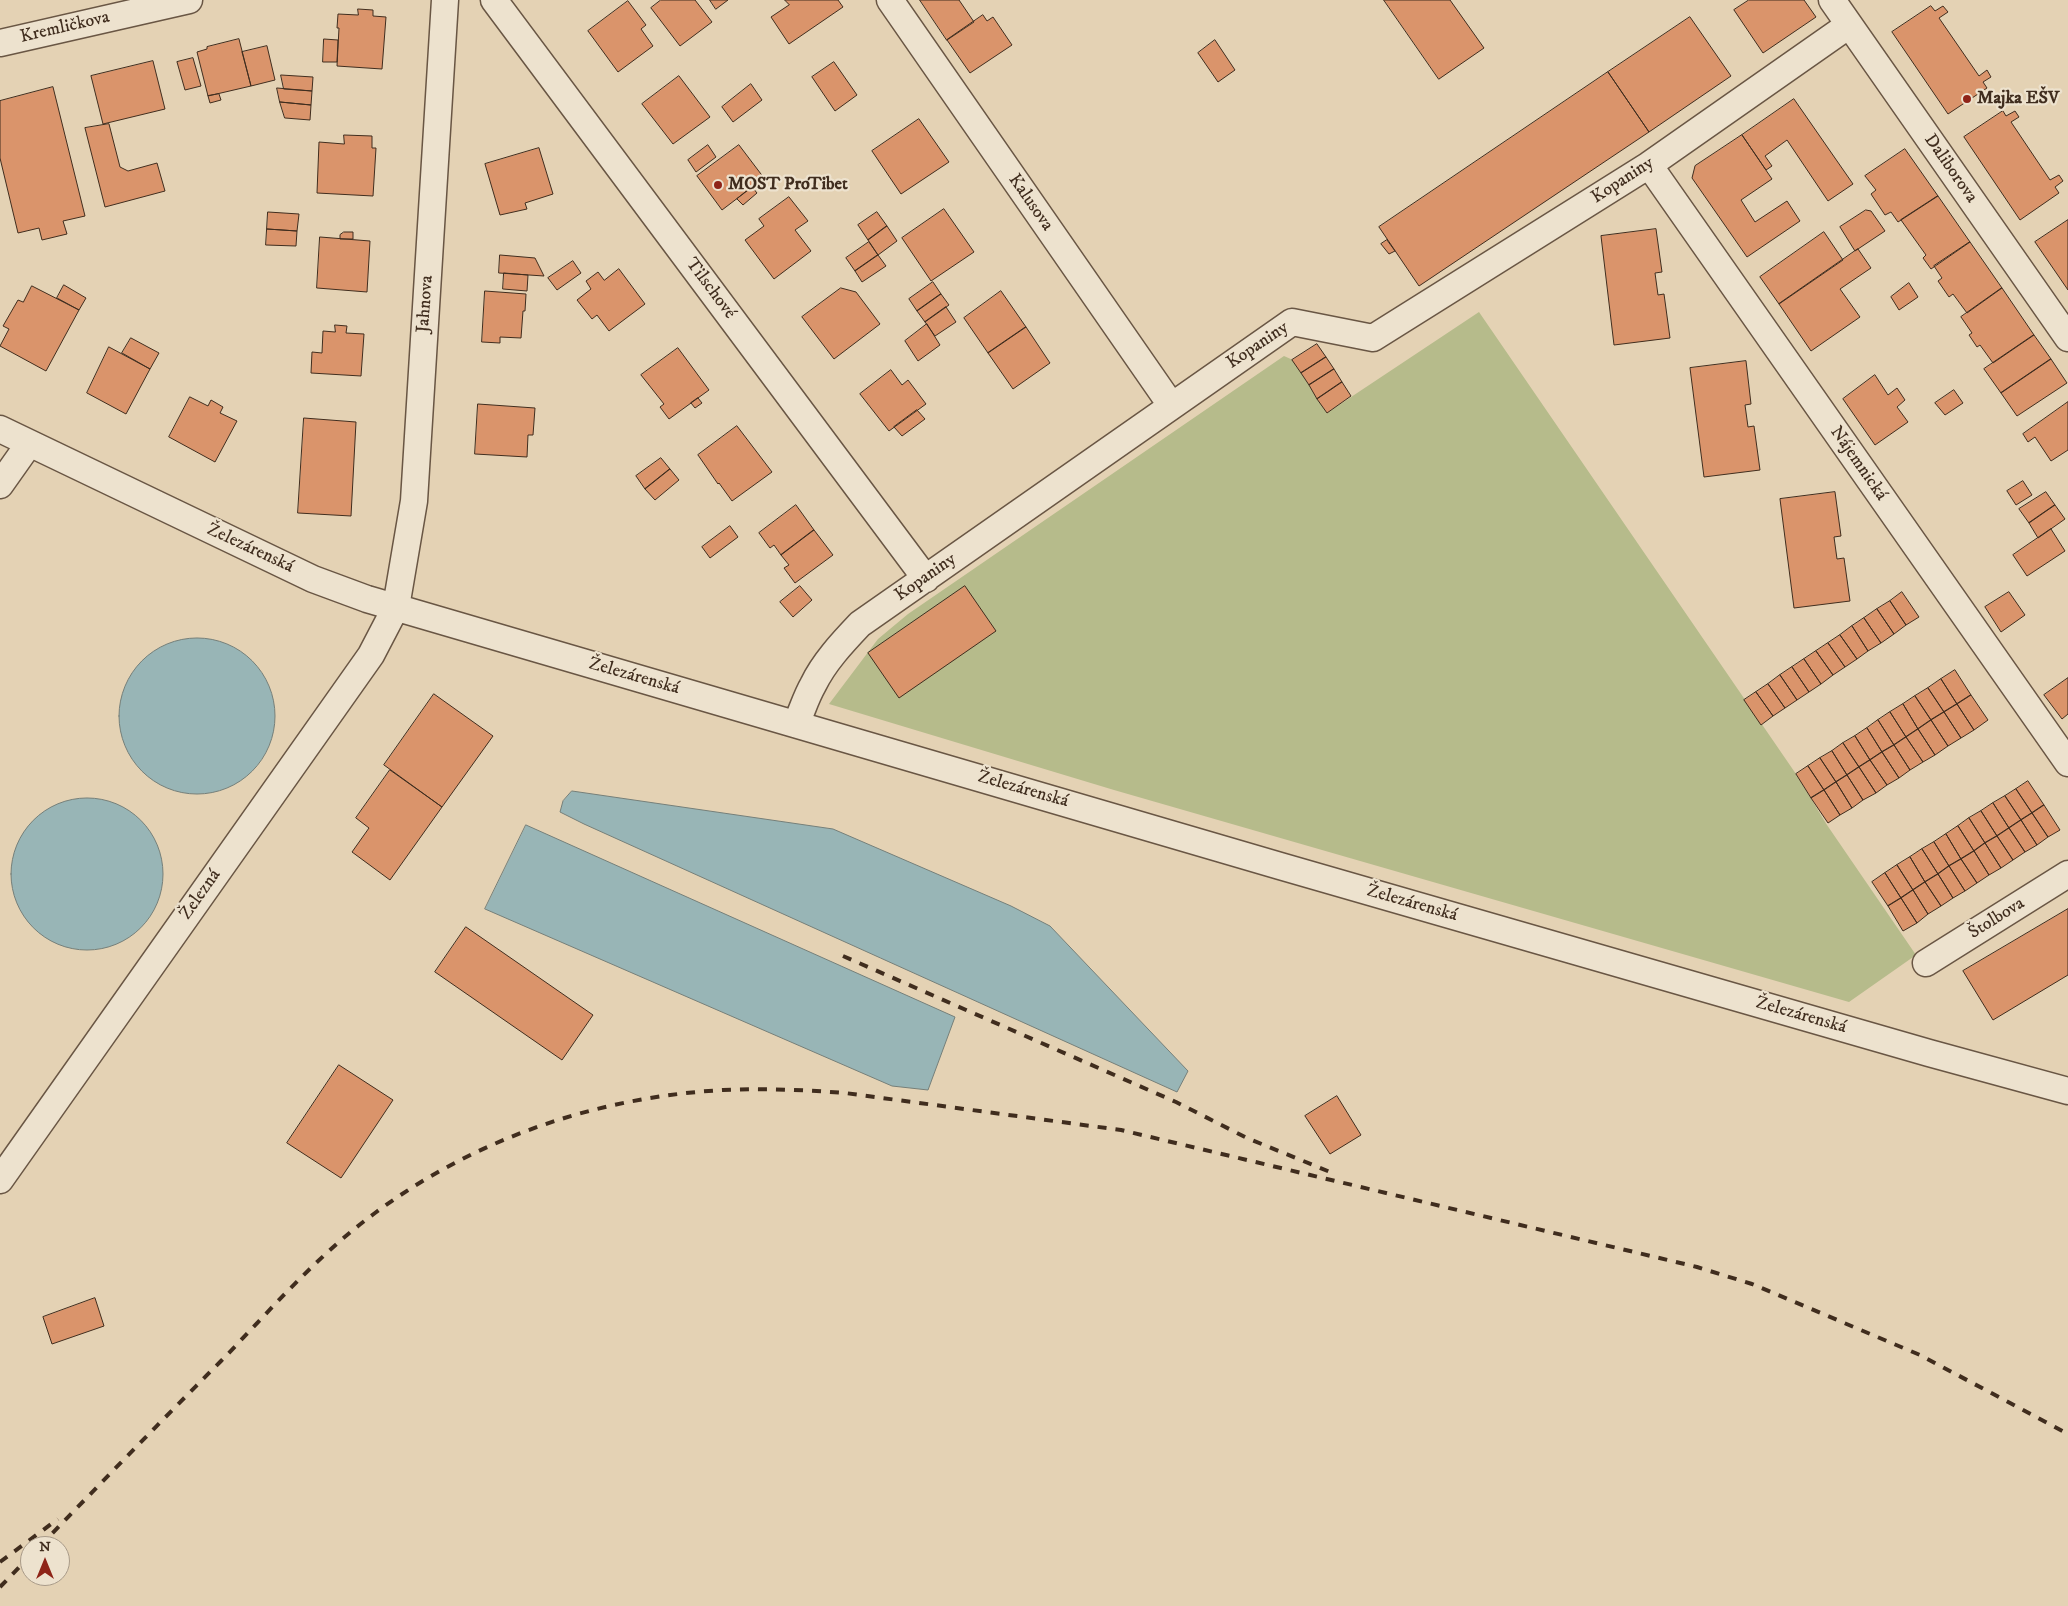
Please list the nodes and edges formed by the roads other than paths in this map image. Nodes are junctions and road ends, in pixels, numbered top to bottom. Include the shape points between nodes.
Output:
1 (189, 0) edge
2 (445, 0) edge
3 (494, 0) edge
4 (890, 0) edge
5 (1832, 0) edge
6 (1849, 25) junction
7 (0, 43) edge
8 (1649, 165) junction
9 (2068, 338) edge
10 (1171, 405) junction
11 (0, 429) edge
12 (29, 444) junction
13 (0, 485) edge
14 (926, 579) junction
15 (396, 607) junction
16 (796, 724) junction
17 (2068, 763) edge
18 (2068, 874) edge
19 (1926, 963) dead end
20 (2068, 1091) edge
21 (0, 1180) edge

1 - 7 street, Kremličkova
2 - 15 street, Jahnova via 414,501
3 - 14 street, Tilschové
4 - 10 street, Kalusova
5 - 6 street, Daliborova
6 - 8 street, Kopaniny
6 - 9 street, Daliborova
8 - 10 street, Kopaniny via 1373,338 1292,322
8 - 17 street, Nájemnická
10 - 14 street, Kopaniny
11 - 12 street, Železárenská
12 - 13 street
12 - 15 street, Železárenská via 313,579
14 - 16 street, Kopaniny via 860,624 846,639 813,684
15 - 16 street, Železárenská
15 - 21 street, Železná via 371,655
16 - 20 street, Železárenská
18 - 19 street, Štolbova

